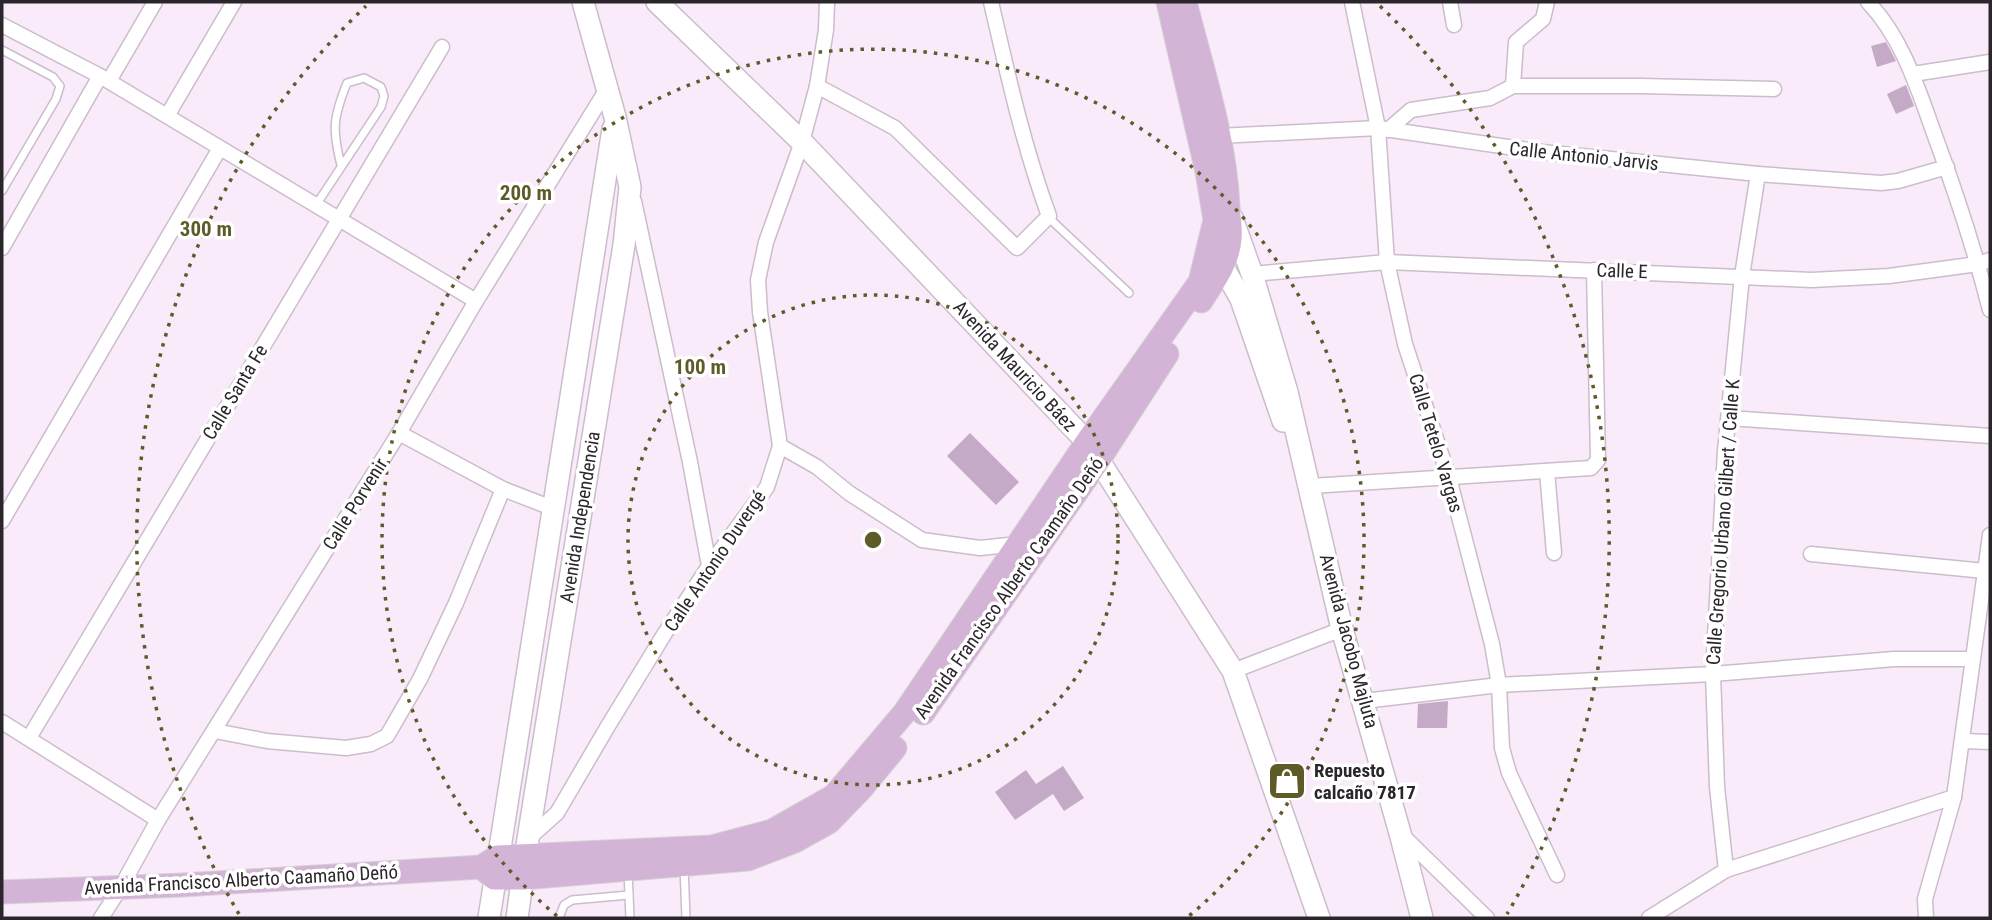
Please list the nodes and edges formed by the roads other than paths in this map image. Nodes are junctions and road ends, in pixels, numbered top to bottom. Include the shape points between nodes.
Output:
1 (155, 2) edge
2 (234, 2) edge
3 (583, 2) edge
4 (657, 2) edge
5 (827, 2) edge
6 (991, 2) edge
7 (1167, 2) edge
8 (1185, 2) edge
9 (1352, 2) edge
10 (1450, 2) edge
11 (1547, 2) edge
12 (1868, 2) edge
13 (2, 25) edge
14 (1454, 25) dead end
15 (442, 47) dead end
16 (2, 50) edge
17 (1990, 62) edge
18 (1913, 74) junction
19 (104, 78) junction
20 (817, 86) junction
21 (1513, 86) junction
22 (607, 89) junction
23 (1774, 89) dead end
24 (167, 116) junction
25 (615, 117) junction
26 (1383, 129) junction
27 (1219, 136) junction
28 (802, 142) junction
29 (220, 148) junction
30 (341, 165) junction
31 (1947, 167) junction
32 (1758, 174) junction
33 (630, 187) junction
34 (2, 191) edge
35 (316, 205) junction
36 (1228, 209) junction
37 (1049, 218) junction
38 (338, 219) junction
39 (2, 248) edge
40 (1387, 262) junction
41 (1984, 262) edge
42 (1223, 267) junction
43 (1594, 270) junction
44 (1252, 274) junction
45 (1742, 276) junction
46 (1129, 293) dead end
47 (475, 301) junction
48 (1990, 310) edge
49 (1729, 418) junction
50 (399, 433) junction
51 (1990, 436) edge
52 (780, 446) junction
53 (1093, 452) junction
54 (1547, 471) junction
55 (1449, 478) junction
56 (1311, 486) junction
57 (503, 489) junction
58 (552, 508) junction
59 (2, 521) edge
60 (1990, 535) edge
61 (1018, 544) junction
62 (1554, 553) dead end
63 (1811, 554) dead end
64 (709, 566) junction
65 (1985, 571) junction
66 (1342, 629) junction
67 (1972, 659) junction
68 (1233, 671) junction
69 (1713, 674) junction
70 (1499, 685) junction
71 (1364, 701) junction
72 (2, 722) edge
73 (215, 731) junction
74 (29, 738) junction
75 (1963, 741) junction
76 (1990, 742) edge
77 (1954, 797) junction
78 (158, 820) junction
79 (1400, 833) junction
80 (526, 858) junction
81 (684, 866) junction
82 (491, 867) junction
83 (628, 870) junction
84 (1726, 870) junction
85 (1557, 875) dead end
86 (121, 887) junction
87 (2, 892) edge
88 (629, 895) junction
89 (102, 918) edge
90 (489, 918) edge
91 (517, 918) edge
92 (559, 918) edge
93 (630, 918) edge
94 (686, 918) edge
95 (1319, 918) edge
96 (1422, 918) edge
97 (1487, 918) edge
98 (1649, 918) edge
99 (1926, 918) edge

1 - 19 street
2 - 24 street
3 - 22 main road, Avenida Independencia
4 - 28 main road, Avenida Mauricio Báez
5 - 20 street, Calle Antonio Duvergé
6 - 37 street via 1015,110
7 - 53 main road, Avenida Francisco Alberto Caamaño Deñó via 1215,220 1200,282
8 - 27 main road, Avenida Francisco Alberto Caamaño Deñó
9 - 26 street, Calle Tetelo Vargas
10 - 14 street
11 - 21 street via 1543,19 1516,42
12 - 18 street
13 - 19 street
15 - 38 street, Calle Santa Fe
16 - 34 lane via 53,77 60,86 57,99
17 - 18 street
18 - 31 street
19 - 24 street
19 - 39 street
20 - 28 street, Calle Antonio Duvergé
20 - 37 street via 894,128 1016,248
21 - 23 street
21 - 26 street via 1490,98 1411,110
22 - 25 main road, Avenida Independencia
22 - 47 street, Calle Porvenir
24 - 29 street
25 - 33 main road, Avenida Independencia
25 - 58 main road, Avenida Independencia
26 - 27 street, Calle Antonio Jarvis
26 - 32 street, Calle Antonio Jarvis via 1542,152
26 - 40 street, Calle Tetelo Vargas
27 - 36 main road, Avenida Francisco Alberto Caamaño Deñó
28 - 52 street, Calle Antonio Duvergé via 766,242 758,285
28 - 53 main road, Avenida Mauricio Báez
29 - 35 street
29 - 59 street
30 - 30 lane via 384,96 381,87 364,78 347,83 336,110 333,135
30 - 35 lane
31 - 32 street, Calle Antonio Jarvis via 1890,183
31 - 41 street
32 - 45 street, Calle Gregorio Urbano Gilbert / Calle K
33 - 64 street
33 - 80 main road, Avenida Independencia
35 - 38 street
36 - 42 main road, Avenida Francisco Alberto Caamaño Deñó via 1230,240
36 - 44 main road, Avenida Jacobo Majluta
37 - 46 lane
38 - 47 street
38 - 74 street, Calle Santa Fe
40 - 43 street, Calle E
40 - 44 street, Calle E
40 - 55 street, Calle Tetelo Vargas via 1405,344
41 - 45 street, Calle E via 1889,276 1811,281
41 - 48 street
42 - 53 main road, Avenida Francisco Alberto Caamaño Deñó
42 - 56 main road, Avenida Jacobo Majluta via 1241,299 1275,402
43 - 45 street, Calle E
43 - 54 street via 1598,460 1591,468
44 - 56 main road, Avenida Jacobo Majluta
45 - 49 street, Calle Gregorio Urbano Gilbert / Calle K
47 - 50 street, Calle Porvenir
49 - 51 street
49 - 69 street, Calle Gregorio Urbano Gilbert / Calle K
50 - 57 street
50 - 73 street, Calle Porvenir
52 - 61 street via 922,540 980,548
52 - 64 street, Calle Antonio Duvergé via 767,487
53 - 61 main road, Avenida Francisco Alberto Caamaño Deñó
53 - 68 main road, Avenida Mauricio Báez
53 - 81 main road, Avenida Francisco Alberto Caamaño Deñó via 925,710 830,822 748,859
54 - 55 street
54 - 62 street
55 - 56 street
55 - 70 street, Calle Tetelo Vargas
56 - 66 main road, Avenida Jacobo Majluta
57 - 58 street
57 - 73 street via 456,603 387,736 346,748
58 - 82 main road, Avenida Independencia
60 - 65 street
61 - 80 main road, Avenida Francisco Alberto Caamaño Deñó via 905,712 834,796 772,831 711,847
63 - 65 street
64 - 80 street, Calle Antonio Duvergé
65 - 67 street
66 - 68 street
66 - 71 main road, Avenida Jacobo Majluta
67 - 69 street via 1894,659
67 - 75 street
68 - 95 main road, Avenida Mauricio Báez
69 - 70 street
69 - 84 street, Calle Gregorio Urbano Gilbert / Calle K
70 - 71 street
70 - 85 street, Calle Tetelo Vargas via 1502,748 1509,773
71 - 79 main road, Avenida Jacobo Majluta
72 - 74 street
73 - 78 street, Calle Porvenir
74 - 78 street
75 - 76 street
75 - 77 street
77 - 84 street
77 - 99 street via 1925,899
78 - 86 street, Calle Porvenir
79 - 96 main road, Avenida Jacobo Majluta
79 - 97 street
80 - 82 main road, Avenida Francisco Alberto Caamaño Deñó
80 - 83 main road, Avenida Francisco Alberto Caamaño Deñó
80 - 91 main road, Avenida Independencia
81 - 83 main road, Avenida Francisco Alberto Caamaño Deñó
81 - 94 lane
82 - 86 main road, Avenida Francisco Alberto Caamaño Deñó
82 - 90 main road, Avenida Independencia
83 - 88 lane
84 - 98 street
86 - 87 main road, Avenida Francisco Alberto Caamaño Deñó
86 - 89 street, Calle Porvenir
88 - 92 lane via 572,900 564,905
88 - 93 lane

